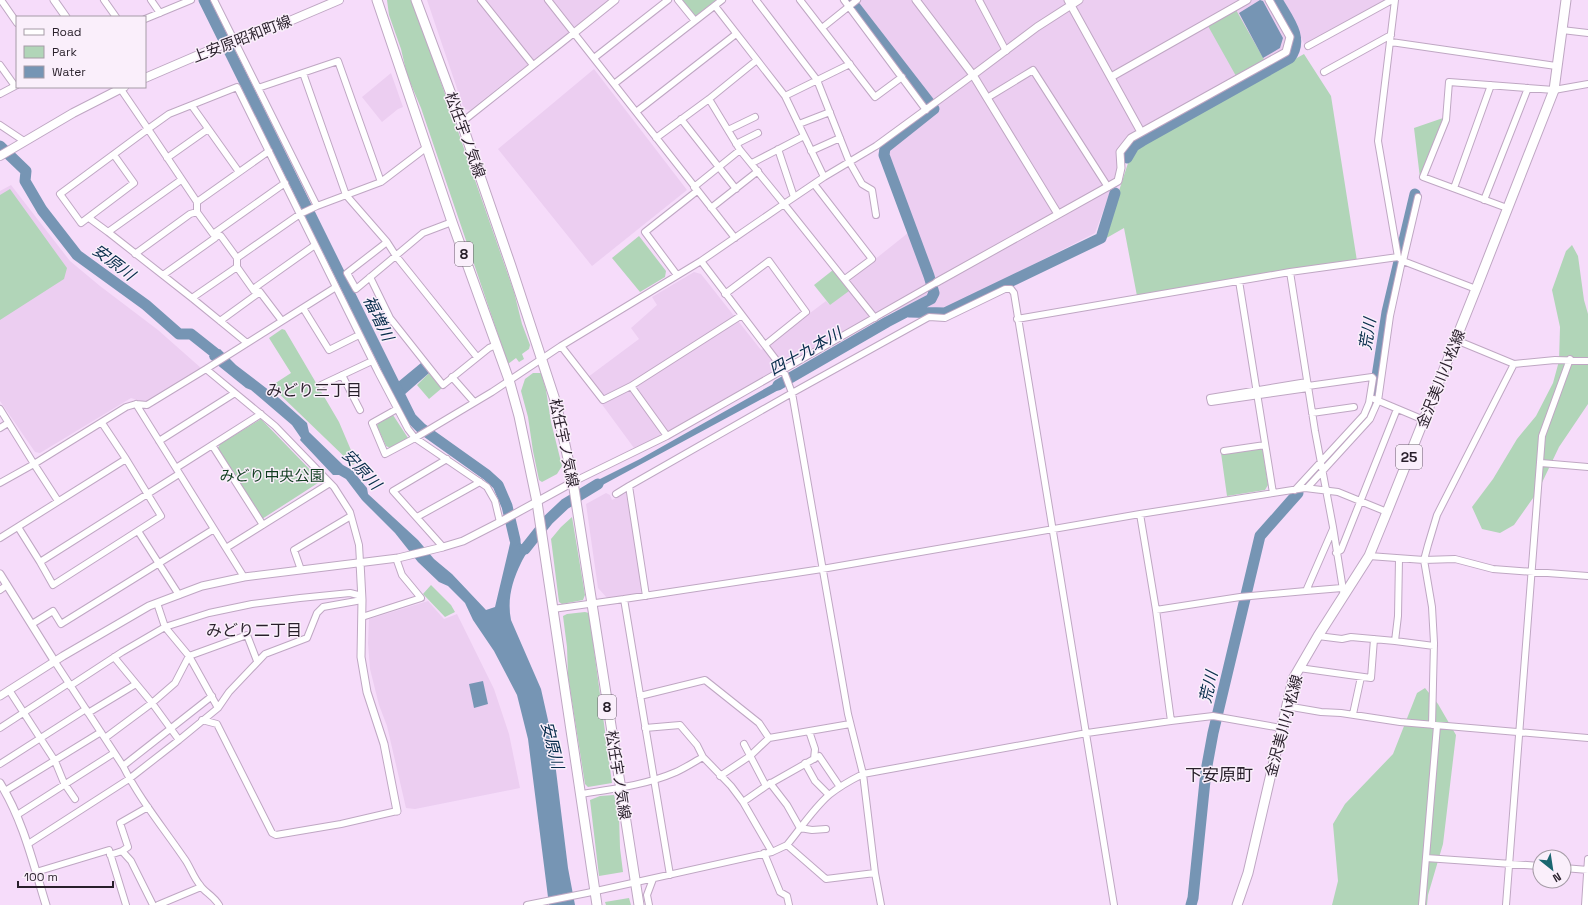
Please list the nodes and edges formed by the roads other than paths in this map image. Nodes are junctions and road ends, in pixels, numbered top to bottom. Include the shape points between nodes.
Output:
1 (1, 0) edge
2 (54, 0) edge
3 (104, 0) edge
4 (151, 0) edge
5 (191, 0) edge
6 (214, 0) edge
7 (339, 0) edge
8 (377, 0) edge
9 (416, 0) edge
10 (481, 0) edge
11 (548, 0) edge
12 (615, 0) edge
13 (668, 0) edge
14 (678, 0) edge
15 (722, 0) edge
16 (756, 0) edge
17 (800, 0) edge
18 (844, 0) edge
19 (857, 0) edge
20 (916, 0) edge
21 (979, 0) edge
22 (1078, 0) edge
23 (1247, 0) edge
24 (1269, 0) edge
25 (1392, 0) edge
26 (1395, 0) edge
27 (1566, 0) edge
28 (1069, 2) edge
29 (715, 6) junction
30 (849, 6) junction
31 (160, 13) junction
32 (65, 16) edge
33 (115, 16) edge
34 (146, 19) edge
35 (695, 21) junction
36 (16, 22) edge
37 (822, 28) junction
38 (1562, 30) junction
39 (574, 33) junction
40 (736, 34) junction
41 (1588, 34) edge
42 (1391, 35) junction
43 (232, 41) junction
44 (1390, 42) junction
45 (1308, 46) dead end
46 (1006, 51) junction
47 (594, 58) junction
48 (757, 60) junction
49 (850, 64) junction
50 (0, 65) edge
51 (533, 65) junction
52 (1556, 66) junction
53 (1324, 72) dead end
54 (303, 73) junction
55 (973, 75) junction
56 (902, 77) junction
57 (1111, 77) junction
58 (146, 78) edge
59 (817, 80) junction
60 (614, 84) junction
61 (1588, 84) edge
62 (16, 85) edge
63 (1491, 85) junction
64 (120, 88) edge
65 (258, 88) junction
66 (1528, 88) junction
67 (1554, 90) junction
68 (0, 94) edge
69 (785, 96) junction
70 (987, 98) junction
71 (708, 99) junction
72 (192, 106) junction
73 (926, 110) junction
74 (636, 112) junction
75 (830, 112) junction
76 (755, 116) dead end
77 (681, 119) junction
78 (461, 121) junction
79 (798, 124) junction
80 (0, 125) edge
81 (148, 129) junction
82 (208, 129) junction
83 (728, 130) junction
84 (1141, 132) junction
85 (758, 133) dead end
86 (804, 136) junction
87 (656, 138) junction
88 (840, 138) junction
89 (24, 141) junction
90 (736, 144) junction
91 (427, 147) junction
92 (740, 150) junction
93 (778, 150) junction
94 (269, 151) junction
95 (811, 151) junction
96 (114, 154) junction
97 (0, 156) edge
98 (167, 158) junction
99 (849, 161) junction
100 (752, 163) junction
101 (719, 167) junction
102 (758, 171) junction
103 (239, 172) junction
104 (824, 177) junction
105 (181, 180) junction
106 (382, 182) junction
107 (285, 184) junction
108 (814, 184) junction
109 (1108, 187) junction
110 (1454, 188) junction
111 (695, 189) junction
112 (736, 189) junction
113 (346, 195) junction
114 (794, 197) junction
115 (1418, 197) dead end
116 (1484, 200) junction
117 (197, 202) junction
118 (784, 204) junction
119 (316, 207) junction
120 (711, 208) junction
121 (1507, 208) junction
122 (197, 212) junction
123 (302, 213) junction
124 (1058, 214) junction
125 (876, 215) dead end
126 (89, 218) junction
127 (452, 222) junction
128 (108, 232) junction
129 (215, 234) junction
130 (735, 238) junction
131 (387, 242) junction
132 (315, 246) junction
133 (136, 254) junction
134 (396, 256) junction
135 (237, 258) junction
136 (1400, 259) junction
137 (701, 261) junction
138 (237, 266) junction
139 (1290, 272) junction
140 (163, 275) junction
141 (677, 275) junction
142 (370, 278) junction
143 (845, 279) junction
144 (1239, 281) junction
145 (937, 282) joint
146 (336, 287) junction
147 (253, 289) junction
148 (1476, 289) junction
149 (260, 292) junction
150 (725, 294) junction
151 (192, 298) junction
152 (303, 308) junction
153 (742, 315) junction
154 (875, 318) junction
155 (1017, 319) junction
156 (220, 321) junction
157 (282, 321) junction
158 (359, 334) junction
159 (1456, 340) junction
160 (246, 343) junction
161 (496, 345) junction
162 (765, 345) junction
163 (561, 346) junction
164 (477, 357) junction
165 (542, 358) junction
166 (1570, 359) junction
167 (372, 361) junction
168 (1588, 361) edge
169 (1514, 364) junction
170 (208, 367) junction
171 (784, 372) junction
172 (342, 375) junction
173 (452, 377) junction
174 (509, 380) junction
175 (322, 385) dead end
176 (1308, 385) junction
177 (631, 386) junction
178 (791, 391) junction
179 (235, 393) junction
180 (1257, 393) junction
181 (1370, 398) junction
182 (1377, 401) junction
183 (474, 402) junction
184 (136, 404) junction
185 (1354, 407) dead end
186 (0, 409) edge
187 (397, 409) junction
188 (1397, 409) junction
189 (360, 410) dead end
190 (261, 414) junction
191 (1312, 414) junction
192 (1424, 420) junction
193 (8, 423) junction
194 (102, 423) junction
195 (0, 428) edge
196 (667, 436) junction
197 (418, 437) junction
198 (159, 441) junction
199 (212, 445) junction
200 (1265, 445) junction
201 (1224, 451) dead end
202 (126, 459) junction
203 (447, 459) junction
204 (1320, 462) junction
205 (34, 464) junction
206 (1541, 464) junction
207 (1588, 467) edge
208 (176, 468) junction
209 (1322, 470) junction
210 (179, 474) junction
211 (330, 482) junction
212 (480, 482) junction
213 (573, 482) junction
214 (0, 483) edge
215 (629, 486) junction
216 (1307, 488) junction
217 (1295, 490) junction
218 (1327, 490) junction
219 (1273, 493) junction
220 (147, 494) junction
221 (616, 494) dead end
222 (1360, 501) junction
223 (58, 502) junction
224 (537, 502) junction
225 (1387, 512) junction
226 (1140, 514) junction
227 (351, 516) junction
228 (417, 518) junction
229 (503, 521) junction
230 (263, 525) junction
231 (18, 527) junction
232 (1333, 527) junction
233 (1053, 528) junction
234 (214, 529) junction
235 (138, 531) junction
236 (0, 538) edge
237 (443, 547) junction
238 (226, 548) junction
239 (1336, 554) junction
240 (1369, 556) junction
241 (396, 558) junction
242 (1399, 559) junction
243 (1424, 560) junction
244 (40, 562) junction
245 (360, 562) junction
246 (159, 564) junction
247 (822, 569) junction
248 (301, 570) junction
249 (1531, 572) junction
250 (0, 574) edge
251 (1588, 576) edge
252 (244, 577) junction
253 (7, 585) junction
254 (0, 590) edge
255 (1306, 591) junction
256 (1343, 592) junction
257 (179, 595) junction
258 (646, 596) junction
259 (362, 598) junction
260 (624, 599) junction
261 (157, 603) junction
262 (592, 604) junction
263 (553, 609) junction
264 (1156, 610) junction
265 (362, 617) junction
266 (32, 624) junction
267 (165, 627) junction
268 (1318, 636) junction
269 (1374, 640) junction
270 (1395, 642) junction
271 (1434, 646) junction
272 (189, 656) junction
273 (114, 657) junction
274 (257, 661) junction
275 (55, 662) junction
276 (1299, 668) junction
277 (1360, 677) junction
278 (70, 684) junction
279 (136, 684) junction
280 (9, 690) junction
281 (0, 696) edge
282 (212, 696) junction
283 (640, 696) junction
284 (152, 703) junction
285 (1286, 706) junction
286 (218, 708) junction
287 (87, 711) junction
288 (23, 712) junction
289 (1354, 714) junction
290 (202, 720) junction
291 (1171, 721) junction
292 (850, 724) junction
293 (1434, 725) junction
294 (0, 728) edge
295 (645, 728) junction
296 (1281, 728) junction
297 (171, 729) junction
298 (808, 731) junction
299 (101, 732) junction
300 (1519, 732) junction
301 (1087, 733) junction
302 (40, 738) junction
303 (105, 738) junction
304 (769, 738) junction
305 (1588, 738) edge
306 (179, 740) junction
307 (744, 744) dead end
308 (114, 753) junction
309 (750, 756) junction
310 (703, 757) junction
311 (814, 759) junction
312 (54, 760) junction
313 (0, 764) edge
314 (805, 764) junction
315 (123, 766) junction
316 (863, 774) junction
317 (720, 776) junction
318 (129, 779) junction
319 (653, 780) junction
320 (0, 782) edge
321 (64, 783) junction
322 (768, 784) junction
323 (840, 787) junction
324 (620, 788) junction
325 (5, 790) junction
326 (581, 794) junction
327 (829, 795) junction
328 (75, 799) dead end
329 (743, 802) junction
330 (148, 807) junction
331 (397, 811) joint
332 (17, 815) junction
333 (800, 828) junction
334 (826, 829) dead end
335 (28, 844) junction
336 (787, 845) junction
337 (122, 851) junction
338 (772, 852) junction
339 (764, 853) junction
340 (110, 855) junction
341 (1426, 858) junction
342 (1588, 859) edge
343 (1508, 864) junction
344 (1532, 866) edge
345 (1572, 869) edge
346 (1588, 870) edge
347 (36, 872) junction
348 (875, 873) junction
349 (670, 875) junction
350 (652, 879) junction
351 (636, 882) junction
352 (201, 887) junction
353 (591, 892) junction
354 (46, 905) edge
355 (126, 905) edge
356 (152, 905) edge
357 (158, 905) edge
358 (219, 905) edge
359 (528, 905) edge
360 (597, 905) edge
361 (639, 905) edge
362 (649, 905) edge
363 (789, 905) edge
364 (881, 905) edge
365 (1114, 905) edge
366 (1237, 905) edge
367 (1422, 905) edge
368 (1506, 905) edge
369 (1585, 905) edge

1 - 36 street
2 - 32 street
3 - 33 street
4 - 31 street
5 - 31 street
6 - 43 street
7 - 43 main road, 上安原昭和町線 via 285,23
8 - 91 main road, 8
9 - 78 main road, 松任宇ノ気線 / 8
10 - 51 street
11 - 39 street
12 - 39 street
13 - 47 street
14 - 35 street
15 - 29 street
16 - 59 street
17 - 37 street
18 - 30 street
19 - 30 street
20 - 55 street
21 - 46 street
22 - 28 street
23 - 57 street
24 - 84 street via 1290,36 1286,52
25 - 45 street
26 - 42 street
27 - 38 main road, 金沢美川小松線 / 25
28 - 46 street
28 - 57 street
29 - 35 street
29 - 40 street
30 - 37 street
30 - 56 street
31 - 34 street
35 - 60 street
37 - 49 street
38 - 41 street
38 - 52 main road, 金沢美川小松線 / 25
39 - 47 street
39 - 51 street
40 - 48 street
40 - 74 street
42 - 44 street
42 - 53 street
43 - 58 main road, 上安原昭和町線
43 - 65 street
44 - 52 street
44 - 136 street via 1378,141
46 - 55 street
47 - 60 street
48 - 69 street
48 - 71 street
49 - 56 street via 875,97
49 - 59 street
50 - 62 street
51 - 78 street
52 - 67 main road, 金沢美川小松線 / 25
54 - 65 street
54 - 106 street via 338,61
54 - 113 street
55 - 70 street
55 - 73 street
56 - 73 street
57 - 84 street
59 - 69 street
59 - 75 street
60 - 74 street
61 - 67 street
62 - 68 street
63 - 66 street
63 - 110 street
63 - 110 street via 1449,82 1446,120 1423,176
64 - 81 street
64 - 89 main road
65 - 119 street
66 - 67 street
66 - 116 street
67 - 121 main road, 金沢美川小松線 / 25
69 - 79 street
70 - 109 street via 1033,70
70 - 124 street
71 - 77 street
71 - 83 street
72 - 81 street via 169,114
72 - 82 street
72 - 94 street via 237,88
73 - 99 street via 876,146
74 - 87 street
75 - 79 street
75 - 88 street
76 - 83 street
77 - 87 street
77 - 101 street
78 - 165 main road, 松任宇ノ気線 / 8
79 - 86 street
80 - 89 street
81 - 96 street
81 - 98 street
82 - 98 street
82 - 103 street
83 - 90 street
84 - 109 street via 1131,138 1120,152 1121,168 1118,181
85 - 90 street
86 - 93 street
86 - 95 street
87 - 111 street
88 - 95 street
88 - 99 street
89 - 97 main road
90 - 92 street
91 - 106 street
91 - 127 main road, 8
92 - 100 street
92 - 101 street
93 - 100 street
93 - 114 street
94 - 103 street
94 - 107 street
95 - 104 street
96 - 126 street via 134,183
96 - 126 street via 60,194 82,223
98 - 105 street
99 - 104 street
99 - 125 street via 862,184 872,190
100 - 102 street
101 - 111 street
101 - 112 street
102 - 112 street
102 - 118 street
103 - 117 street
104 - 108 street
105 - 117 street
105 - 128 street
106 - 113 street
107 - 123 street
107 - 129 street
108 - 114 street
108 - 143 street via 872,259
109 - 124 street
110 - 116 street
111 - 120 street
111 - 141 street via 645,232
112 - 120 street
113 - 119 street
113 - 131 street
114 - 118 street
115 - 136 street
116 - 121 street
117 - 122 street
118 - 130 street
118 - 143 street
119 - 123 street
120 - 130 street
121 - 148 main road, 金沢美川小松線 / 25
122 - 129 street
122 - 133 street via 190,214
123 - 132 street
123 - 135 street
124 - 145 street
126 - 128 street
127 - 134 street via 423,232
127 - 161 main road, 8
128 - 133 street
129 - 135 street via 221,236
129 - 140 street via 215,238
130 - 137 street
131 - 134 street
131 - 142 street via 347,273 356,289
132 - 146 street
132 - 147 street
133 - 140 street
134 - 142 street
134 - 164 street
135 - 138 street
136 - 139 street
136 - 148 street
136 - 182 street
137 - 141 street
137 - 150 street
138 - 147 street
138 - 151 street
139 - 144 street
139 - 176 street
140 - 151 street
141 - 163 street
142 - 173 street via 390,318 442,384
143 - 154 street
144 - 155 street
144 - 180 street
145 - 154 street
146 - 152 street
146 - 158 street
147 - 149 street
148 - 159 main road, 金沢美川小松線 / 25
149 - 156 street
149 - 157 street
150 - 153 street
150 - 162 street via 769,261 806,312
151 - 156 street
152 - 157 street
152 - 158 street via 329,350
153 - 162 street
153 - 177 street
154 - 171 street
155 - 178 street via 1014,293 1011,289 1005,289 945,318 929,317
155 - 233 street
156 - 160 street
157 - 160 street
158 - 167 street
159 - 169 street
159 - 192 main road, 金沢美川小松線 / 25
160 - 170 street
161 - 164 street
161 - 174 main road, 8
162 - 171 street
163 - 165 street
163 - 177 street via 604,400
164 - 173 street
165 - 174 street
165 - 213 main road, 松任宇ノ気線 / 8 via 556,403
166 - 168 street
166 - 169 street
166 - 206 street via 1542,436
167 - 172 street
167 - 187 street
169 - 243 street via 1436,515
170 - 179 street
170 - 184 street via 147,405
171 - 178 street
171 - 196 street
172 - 175 street
172 - 189 street
173 - 183 street
174 - 183 street
174 - 224 main road, 8
176 - 180 street
176 - 181 street via 1372,377
176 - 191 street
177 - 196 street
178 - 215 street
178 - 247 street
179 - 190 street
179 - 198 street
180 - 180 street via 1210,402 1210,398
180 - 200 street
181 - 182 street
181 - 204 street via 1364,415
182 - 188 street
182 - 209 street via 1370,419
183 - 197 street
184 - 194 street via 126,407
184 - 198 street
185 - 191 street
186 - 193 street
187 - 197 street via 408,430
187 - 197 street via 372,423 385,454
188 - 192 street
188 - 222 street
190 - 199 street
190 - 211 street
191 - 204 street
192 - 225 main road, 金沢美川小松線 / 25
193 - 195 street
193 - 205 street
194 - 202 street
194 - 205 street
196 - 213 street
197 - 203 street
198 - 208 street
199 - 208 street
199 - 230 street
200 - 201 street
200 - 219 street
202 - 220 street
202 - 223 street
203 - 212 street
203 - 228 street via 393,491
204 - 209 street
204 - 217 street
205 - 214 street
205 - 223 street
206 - 207 street
206 - 249 street
208 - 210 street
209 - 216 street
209 - 218 street
210 - 220 street
210 - 234 street
211 - 227 street
211 - 230 street
212 - 228 street
212 - 229 street via 487,487
213 - 224 street
213 - 262 main road, 松任宇ノ気線 / 8
215 - 221 street
215 - 258 street
216 - 217 street
216 - 218 street
217 - 219 street
218 - 222 street
218 - 232 street
219 - 226 street
220 - 235 street via 161,516
220 - 244 street
222 - 225 street
222 - 239 street via 1341,550
223 - 231 street
224 - 229 street
224 - 263 main road, 8
225 - 240 main road, 金沢美川小松線 / 25
226 - 233 street
226 - 264 street
227 - 245 street via 359,545
227 - 248 street via 294,550
228 - 237 street
229 - 237 street via 463,541
230 - 238 street
231 - 236 street
231 - 244 street
232 - 239 street
232 - 255 street
233 - 247 street
233 - 301 street
234 - 238 street
234 - 246 street
235 - 244 street via 53,585
235 - 246 street
237 - 241 street
238 - 252 street
239 - 256 street
240 - 242 street
240 - 256 main road, 金沢美川小松線 / 25
241 - 245 street
241 - 265 street via 402,575 420,598
242 - 243 street
242 - 270 street
243 - 249 street via 1455,559 1493,568
243 - 271 street via 1432,607
245 - 248 street
245 - 259 street
246 - 257 street
246 - 266 street via 61,624 53,611
247 - 258 street
247 - 292 street
248 - 252 street
249 - 251 street
249 - 300 street
250 - 253 street
252 - 257 street via 202,586
253 - 254 street
253 - 266 street
255 - 256 street
255 - 264 street via 1240,597
256 - 268 main road, 金沢美川小松線 / 25
257 - 261 street
258 - 260 street
259 - 265 street
259 - 267 street via 350,593 252,604 209,613
259 - 274 street via 323,607 317,613 307,638 264,654
260 - 262 street
260 - 283 street
261 - 267 street
261 - 275 street
262 - 263 street
262 - 324 main road, 松任宇ノ気線 / 8
263 - 326 main road, 8
264 - 291 street
265 - 331 street via 361,657 367,692 384,744
266 - 275 street
267 - 272 street
267 - 273 street
268 - 269 street
268 - 276 main road, 金沢美川小松線 / 25
269 - 270 street
269 - 277 street via 1371,678
270 - 271 street
271 - 293 street
272 - 274 street via 247,635
272 - 282 street
272 - 284 street via 174,683
273 - 278 street
273 - 279 street
274 - 286 street
275 - 278 street
275 - 280 street
276 - 277 street
276 - 285 main road, 金沢美川小松線 / 25 via 1293,679
277 - 289 street
278 - 287 street
278 - 288 street
279 - 284 street
279 - 287 street
280 - 281 street
280 - 288 street
282 - 286 street
282 - 297 street
283 - 295 street
283 - 304 street via 705,680 759,723
284 - 297 street
284 - 303 street
285 - 289 street
285 - 296 main road, 金沢美川小松線 / 25
286 - 290 street
287 - 299 street
287 - 302 street
288 - 294 street
288 - 302 street
289 - 293 street
290 - 306 street
290 - 331 street via 217,724 272,833 276,835
291 - 296 street via 1216,717
291 - 301 street
292 - 298 street
292 - 316 street
293 - 300 street
293 - 341 street
295 - 310 street via 680,725 697,745
295 - 319 street
296 - 366 main road, 金沢美川小松線 / 25 via 1248,873
297 - 306 street
297 - 315 street
298 - 304 street
298 - 311 street via 815,749
299 - 303 street
299 - 312 street
300 - 305 street
300 - 343 street
301 - 316 street
301 - 365 street
302 - 312 street
302 - 313 street
303 - 308 street
304 - 309 street
306 - 318 street
307 - 309 street
308 - 315 street
308 - 321 street
309 - 317 street
309 - 322 street
310 - 317 street
310 - 319 street via 676,772
311 - 314 street
311 - 323 street via 819,756
312 - 321 street
312 - 325 street
314 - 322 street
314 - 327 street via 815,781
315 - 318 street
316 - 323 street
316 - 348 street
317 - 329 street
318 - 330 street
318 - 335 street
319 - 324 street
319 - 349 street
320 - 325 street
321 - 328 street
321 - 332 street
322 - 329 street
322 - 333 street via 787,805
323 - 327 street
324 - 326 street
324 - 351 main road, 松任宇ノ気線 / 8
325 - 332 street
326 - 353 main road, 8
327 - 333 street
329 - 338 street
330 - 337 street via 120,822 128,847
330 - 352 street
332 - 335 street
333 - 334 street
333 - 336 street
335 - 347 street
336 - 338 street
336 - 348 street via 826,879
337 - 340 street
337 - 356 street via 131,861
338 - 339 street
339 - 349 street
339 - 363 street via 780,892 786,896
340 - 347 street via 109,850
340 - 355 street
341 - 343 street
341 - 367 street
342 - 346 street
343 - 344 street
343 - 368 street
345 - 346 street
346 - 369 street
347 - 354 street
348 - 364 street
349 - 350 street
350 - 351 street
350 - 362 street via 648,895
351 - 353 street
351 - 361 main road, 松任宇ノ気線 / 8
352 - 357 street
352 - 358 street
353 - 359 street
353 - 360 main road, 8

